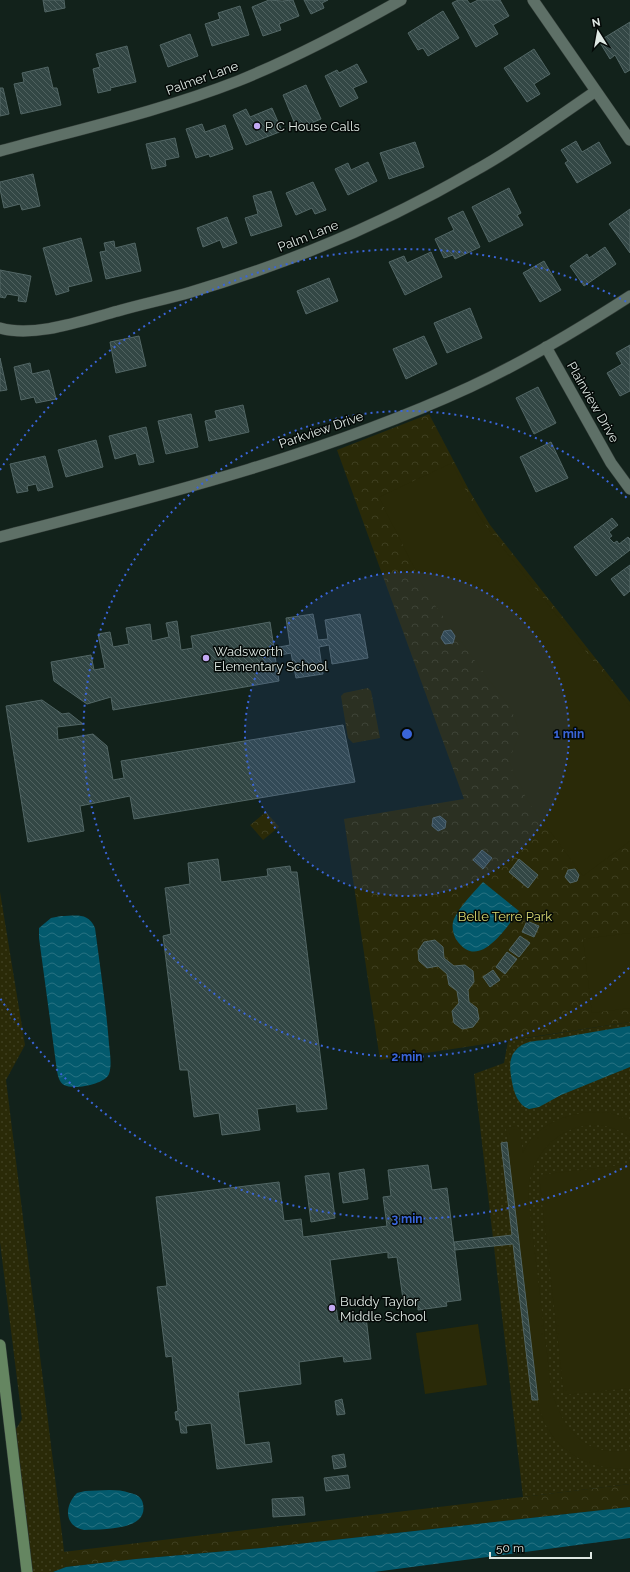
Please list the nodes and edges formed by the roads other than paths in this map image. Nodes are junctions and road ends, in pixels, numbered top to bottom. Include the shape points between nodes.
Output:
1 (401, 0) edge
2 (533, 0) edge
3 (596, 91) junction
4 (630, 140) edge
5 (0, 151) edge
6 (630, 296) edge
7 (0, 328) edge
8 (546, 347) junction
9 (630, 490) edge
10 (0, 537) edge
11 (0, 1345) edge
12 (27, 1572) edge

1 - 5 street, Palmer Lane via 306,52 237,81 156,109
2 - 3 street
3 - 4 street
3 - 7 street, Palm Lane via 476,170 393,214 310,251 190,292 73,322 27,331
6 - 8 street, Parkview Drive
8 - 9 street, Plainview Drive via 611,463
8 - 10 street, Parkview Drive via 472,386 340,440 206,482
11 - 12 main road

